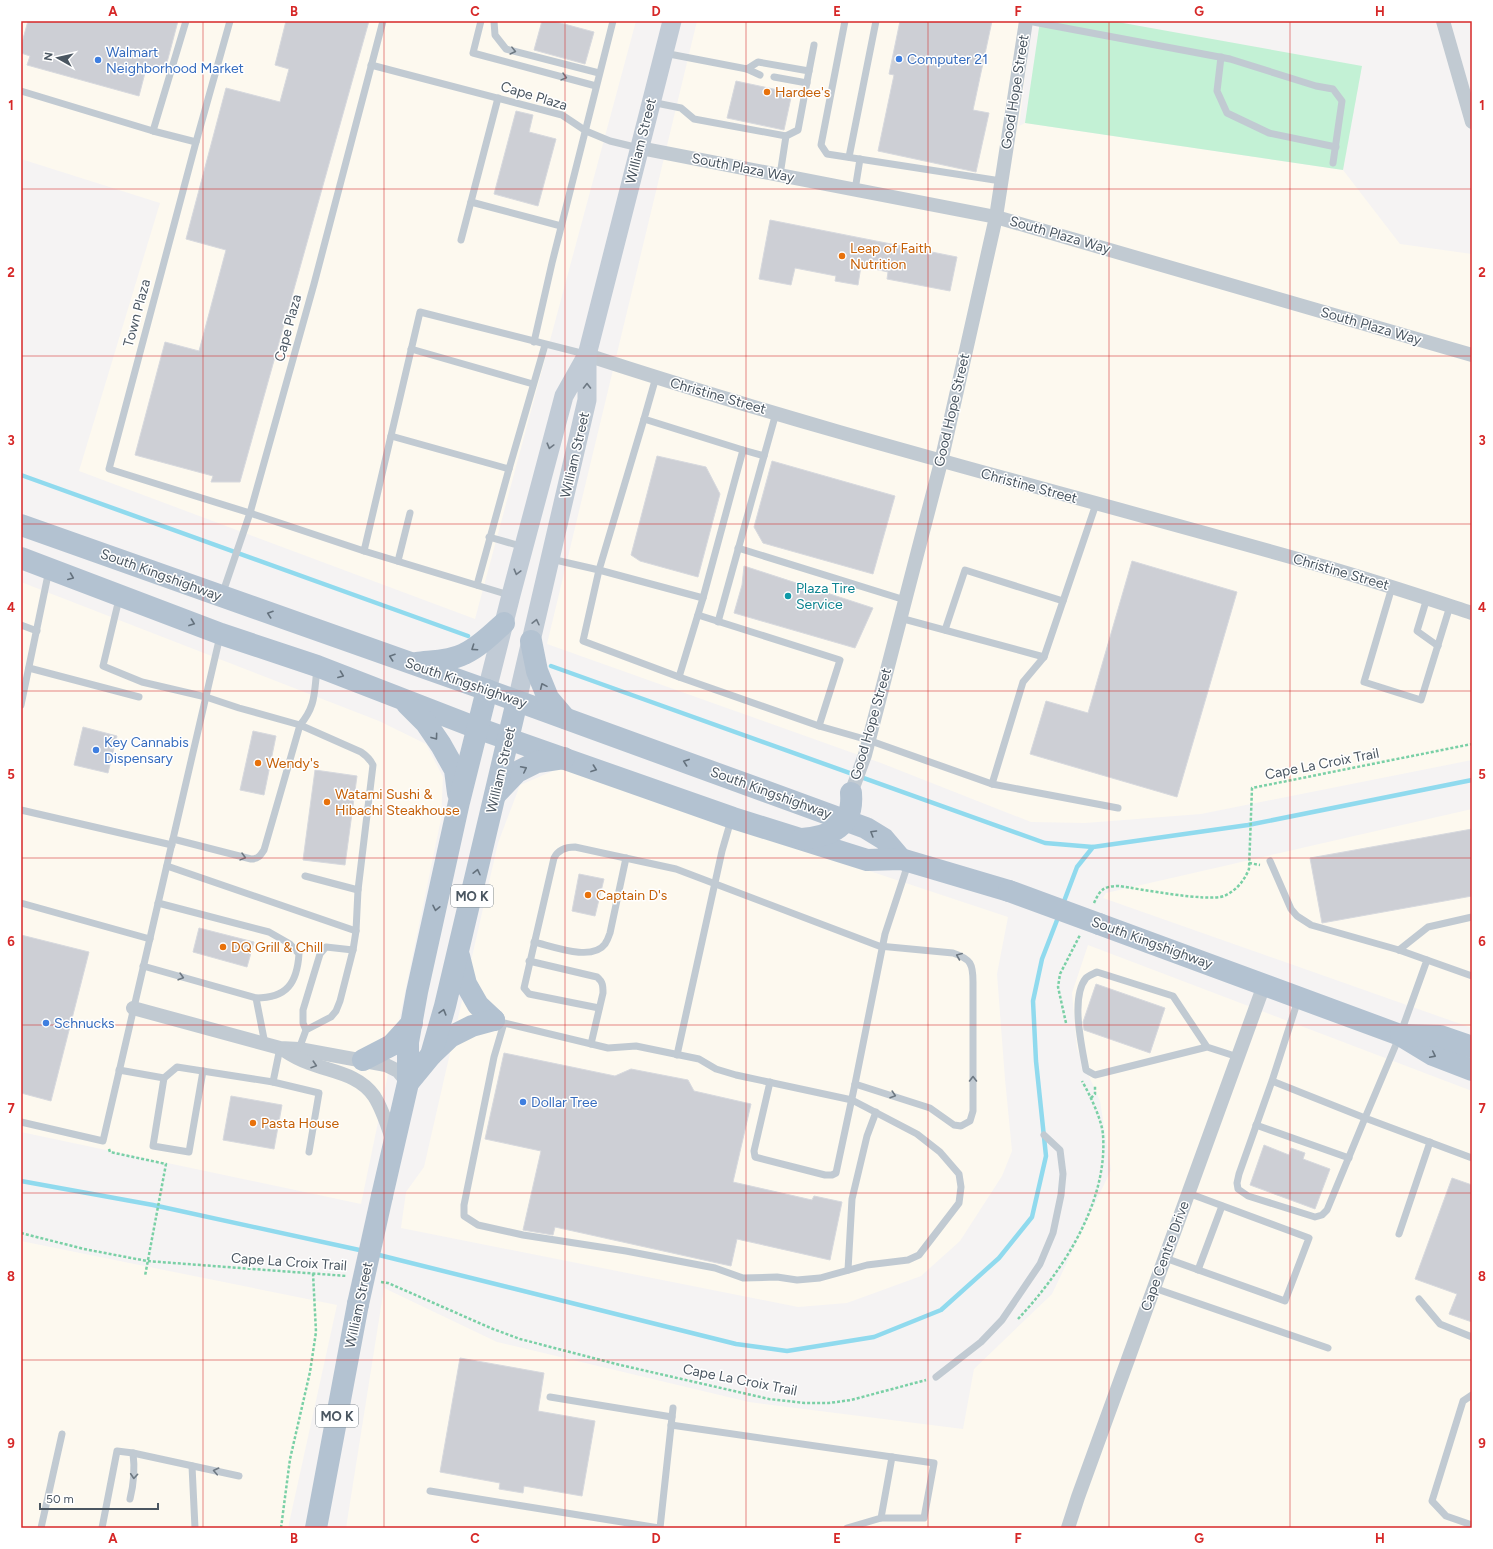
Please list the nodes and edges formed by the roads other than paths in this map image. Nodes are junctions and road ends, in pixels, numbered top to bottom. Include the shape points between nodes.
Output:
1 (186, 21) edge
2 (230, 21) edge
3 (383, 21) edge
4 (481, 21) edge
5 (494, 21) edge
6 (613, 21) edge
7 (672, 21) edge
8 (845, 21) edge
9 (876, 21) edge
10 (1027, 21) edge
11 (1443, 21) edge
12 (814, 45) dead end
13 (664, 53) junction
14 (1222, 57) junction
15 (371, 64) junction
16 (747, 69) junction
17 (809, 71) junction
18 (599, 73) junction
19 (760, 75) dead end
20 (774, 77) dead end
21 (807, 83) junction
22 (596, 86) junction
23 (21, 91) edge
24 (498, 98) junction
25 (651, 102) junction
26 (1472, 122) edge
27 (586, 131) junction
28 (153, 132) junction
29 (786, 136) junction
30 (196, 142) junction
31 (1336, 147) junction
32 (640, 148) junction
33 (849, 157) junction
34 (860, 159) junction
35 (1333, 162) dead end
36 (780, 175) junction
37 (1001, 181) junction
38 (855, 190) junction
39 (471, 202) junction
40 (996, 217) junction
41 (561, 226) junction
42 (461, 240) dead end
43 (534, 342) junction
44 (544, 345) junction
45 (411, 349) junction
46 (587, 355) junction
47 (1472, 355) edge
48 (656, 378) junction
49 (533, 384) junction
50 (776, 413) junction
51 (644, 419) junction
52 (391, 436) junction
53 (744, 450) junction
54 (764, 456) junction
55 (941, 462) junction
56 (509, 468) junction
57 (1096, 504) junction
58 (250, 513) junction
59 (410, 513) dead end
60 (21, 525) edge
61 (490, 537) junction
62 (524, 547) junction
63 (738, 548) junction
64 (364, 551) junction
65 (21, 558) edge
66 (550, 559) junction
67 (398, 561) junction
68 (49, 568) junction
69 (598, 570) junction
70 (476, 585) junction
71 (1392, 587) junction
72 (511, 595) junction
73 (120, 596) junction
74 (222, 596) junction
75 (703, 598) junction
76 (1427, 598) junction
77 (905, 600) junction
78 (1063, 601) junction
79 (1450, 606) junction
80 (1472, 613) edge
81 (698, 615) junction
82 (900, 618) junction
83 (718, 622) junction
84 (504, 623) junction
85 (21, 625) edge
86 (945, 630) junction
87 (37, 631) junction
88 (221, 634) junction
89 (531, 641) junction
90 (1438, 646) junction
91 (1044, 657) junction
92 (412, 664) junction
93 (317, 666) junction
94 (29, 668) junction
95 (678, 677) junction
96 (487, 690) junction
97 (139, 697) dead end
98 (206, 697) junction
99 (400, 697) junction
100 (517, 701) junction
101 (21, 705) edge
102 (565, 718) junction
103 (300, 725) junction
104 (819, 726) junction
105 (478, 728) junction
106 (508, 739) junction
107 (868, 740) junction
108 (564, 758) junction
109 (992, 784) junction
110 (851, 793) junction
111 (495, 795) junction
112 (459, 802) junction
113 (1118, 808) dead end
114 (814, 809) junction
115 (21, 810) edge
116 (731, 818) junction
117 (847, 821) junction
118 (799, 839) junction
119 (172, 842) junction
120 (626, 858) junction
121 (905, 861) junction
122 (1270, 861) dead end
123 (167, 866) junction
124 (305, 876) dead end
125 (715, 883) junction
126 (358, 890) junction
127 (158, 902) junction
128 (21, 903) edge
129 (1472, 916) edge
130 (356, 932) junction
131 (150, 939) junction
132 (534, 942) junction
133 (882, 946) junction
134 (353, 950) junction
135 (1399, 950) junction
136 (458, 952) junction
137 (1427, 960) junction
138 (529, 961) junction
139 (143, 966) junction
140 (1472, 976) edge
141 (1264, 985) junction
142 (256, 998) junction
143 (1299, 998) junction
144 (134, 1008) junction
145 (599, 1008) junction
146 (499, 1021) junction
147 (412, 1022) junction
148 (306, 1030) junction
149 (1400, 1035) junction
150 (265, 1044) junction
151 (591, 1044) junction
152 (1207, 1047) junction
153 (1472, 1047) edge
154 (280, 1048) junction
155 (299, 1049) junction
156 (431, 1055) junction
157 (677, 1055) junction
158 (1238, 1057) junction
159 (363, 1060) junction
160 (119, 1070) junction
161 (1472, 1070) edge
162 (203, 1071) junction
163 (164, 1078) junction
164 (1272, 1081) junction
165 (273, 1082) junction
166 (770, 1082) junction
167 (408, 1083) junction
168 (855, 1084) junction
169 (852, 1100) junction
170 (876, 1112) junction
171 (1366, 1118) junction
172 (21, 1122) edge
173 (1256, 1125) junction
174 (1044, 1135) dead end
175 (1430, 1142) junction
176 (394, 1144) junction
177 (309, 1152) dead end
178 (1349, 1158) junction
179 (1472, 1158) edge
180 (1188, 1193) junction
181 (1222, 1206) junction
182 (1399, 1234) dead end
183 (1165, 1258) junction
184 (848, 1270) junction
185 (1198, 1270) junction
186 (1154, 1288) junction
187 (1419, 1299) dead end
188 (1472, 1337) edge
189 (1328, 1348) dead end
190 (936, 1377) road end
191 (1472, 1396) edge
192 (550, 1397) dead end
193 (672, 1408) dead end
194 (672, 1417) junction
195 (671, 1425) junction
196 (62, 1434) dead end
197 (133, 1453) junction
198 (892, 1457) junction
199 (192, 1466) junction
200 (239, 1476) dead end
201 (430, 1491) dead end
202 (130, 1499) dead end
203 (881, 1518) junction
204 (872, 1525) edge
205 (1472, 1525) edge
206 (41, 1528) edge
207 (102, 1528) edge
208 (195, 1528) edge
209 (316, 1528) edge
210 (659, 1528) edge
211 (847, 1528) edge
212 (1068, 1528) edge

1 - 28 lane
2 - 30 lane, Town Plaza
3 - 15 lane, Cape Plaza
4 -> 22 lane via 473,53
5 -> 18 lane via 495,35 506,49
6 - 18 lane
7 - 13 main road, William Street
8 - 33 lane via 821,145 827,154
9 - 33 lane
10 - 14 lane
10 - 37 street, Good Hope Street
11 - 26 street
12 - 17 lane
13 - 16 lane
13 - 25 main road, William Street
14 - 31 lane via 1217,91 1227,113 1269,133
14 - 31 lane via 1333,89 1342,101
15 - 24 lane, Cape Plaza
15 - 58 lane, Cape Plaza via 314,284
16 - 17 lane via 758,62
16 - 19 lane
17 - 21 lane
18 - 22 lane
20 - 21 lane
21 - 29 lane via 798,130
22 - 27 lane
23 - 28 lane
24 - 27 lane, Cape Plaza via 562,115
24 - 39 lane
25 - 29 lane via 681,108 694,119
25 - 32 main road, William Street
27 - 32 lane, Cape Plaza via 610,141
27 - 41 lane
28 - 30 lane
29 - 36 lane
30 - 58 lane, Town Plaza via 109,469
31 - 35 lane
32 - 36 street, South Plaza Way
32 - 46 main road, William Street
33 - 34 lane
34 - 37 lane
34 - 38 lane
36 - 38 street, South Plaza Way
37 - 40 street, Good Hope Street
38 - 40 street, South Plaza Way
39 - 41 lane
39 - 42 lane
40 - 47 street, South Plaza Way
40 - 55 street, Good Hope Street
41 - 43 lane
43 - 44 lane
43 - 45 lane via 420,312
44 - 46 lane
44 - 49 lane
45 - 49 lane
45 - 52 lane
46 - 48 street, Christine Street
46 -> 62 main road, William Street via 564,396
66 -> 46 main road, William Street via 587,400
48 - 50 street, Christine Street
48 - 51 lane
49 - 56 lane
50 - 54 lane
50 - 55 street, Christine Street
51 - 53 lane
51 - 69 lane
52 - 56 lane
52 - 64 lane
53 - 54 lane
53 - 75 lane
54 - 63 lane
55 - 57 street, Christine Street
55 - 77 street, Good Hope Street
56 - 61 lane
57 - 71 street, Christine Street
57 - 78 lane
58 - 64 lane
58 - 74 lane, Cape Plaza
59 - 67 lane
60 - 74 main road, South Kingshighway
61 - 62 lane
61 - 70 lane
62 -> 72 main road, William Street
63 - 77 lane
63 - 83 lane
64 - 67 lane
65 - 68 main road, South Kingshighway
66 - 69 lane
89 -> 66 main road, William Street
67 - 70 lane
68 -> 73 main road, South Kingshighway
68 - 87 lane
69 - 75 lane
69 - 95 lane via 582,641
70 - 72 lane
71 - 76 street, Christine Street
71 - 90 lane via 1364,682 1421,700
72 - 84 main road, William Street
73 -> 88 main road, South Kingshighway
73 - 98 lane via 102,666 142,682
92 -> 74 main road, South Kingshighway
75 - 81 lane
76 - 79 street, Christine Street
76 - 90 lane via 1417,631
77 - 82 street, Good Hope Street
78 - 86 lane via 965,570
78 - 91 lane
79 - 80 street, Christine Street
79 - 90 lane
81 - 83 lane
81 - 95 lane
82 - 86 lane
82 - 107 street, Good Hope Street
83 - 104 lane via 840,660
84 -> 92 main road via 464,655
84 - 96 main road, William Street
85 - 87 lane
86 - 91 lane
87 - 94 lane
88 - 93 main road, South Kingshighway
88 - 98 lane
89 - 100 main road, William Street
102 -> 89 main road via 548,698 536,671
91 - 109 lane via 1023,682
92 - 96 main road, South Kingshighway
93 -> 99 main road, South Kingshighway
93 - 103 lane via 313,704 308,716
94 - 97 lane
94 - 101 lane
95 - 104 lane
96 - 100 main road, South Kingshighway
96 - 105 main road, William Street / MO K
98 - 103 lane
98 - 119 lane
99 - 105 main road, South Kingshighway
99 -> 112 main road via 426,723 441,745 455,770
100 - 102 main road, South Kingshighway
100 - 106 main road, William Street / MO K
114 -> 102 main road, South Kingshighway
119 -> 103 lane via 205,847 251,859 261,855
103 - 126 lane via 367,756 373,765
104 - 107 lane
105 - 106 main road, South Kingshighway
105 - 112 main road, William Street / MO K
106 - 108 main road, South Kingshighway
106 - 111 main road, William Street / MO K
107 - 109 lane
107 - 110 street, Good Hope Street
111 -> 108 main road via 517,772 537,762
108 -> 116 main road, South Kingshighway
109 - 113 lane
110 - 114 main road via 841,801
110 - 117 main road
136 -> 111 main road, William Street / MO K
112 -> 147 main road, William Street / MO K
114 - 117 main road, South Kingshighway
115 - 119 lane
116 - 118 main road, South Kingshighway
116 - 125 lane
117 - 118 main road via 827,835
121 -> 117 main road, South Kingshighway via 884,839 866,828
118 - 121 main road, South Kingshighway via 867,860
119 - 123 lane
120 - 125 lane via 676,869
120 - 132 lane via 610,933 600,949 582,953
120 - 132 lane via 575,847 568,847 556,854
121 - 133 lane
121 - 141 main road, South Kingshighway, bridge via 1096,915
122 - 135 lane via 1291,909 1297,916 1311,925
123 - 127 lane
123 - 130 lane
124 - 126 lane
125 - 133 lane
125 - 157 lane
126 - 130 lane
127 - 131 lane
127 - 142 lane via 269,932 290,944 299,954 294,979 283,993 270,998
128 - 131 lane
129 - 135 lane via 1428,928
130 - 134 lane
131 - 139 lane
132 - 138 lane
133 - 168 lane
168 -> 133 lane via 930,1108 954,1125 961,1126 970,1122 972,1118 973,975 970,962 953,953
134 - 148 lane via 336,1011 331,1017
134 - 148 lane via 326,947 320,954 303,1010
135 - 137 lane
136 - 146 main road via 466,984 478,1005
156 -> 136 main road, William Street / MO K
137 - 140 lane
137 - 149 lane
138 - 145 lane via 602,980
138 - 145 lane via 524,982 526,992
139 -> 142 lane
139 - 144 lane
141 - 143 main road, South Kingshighway
141 - 158 street, Cape Centre Drive
142 - 150 lane
143 - 149 main road, South Kingshighway
143 - 164 lane
144 - 150 street
144 - 160 lane
145 - 151 lane
146 - 151 lane
146 - 156 main road via 472,1026 450,1037
146 - 184 lane via 464,1205 464,1216 468,1219 478,1225 523,1235 626,1250 715,1268 743,1278 778,1277 797,1280 820,1278
147 - 159 main road via 392,1045
147 - 167 main road, William Street / MO K via 408,1042
148 - 155 lane
149 - 153 main road, South Kingshighway via 1440,1036
149 -> 161 main road, South Kingshighway via 1433,1055
149 - 171 lane
150 - 154 street
151 - 157 lane via 608,1048 636,1046
152 - 152 lane via 1095,1075 1086,1070 1078,1031 1079,992 1086,978 1097,972 1173,996
152 - 158 lane
154 - 155 street
154 - 165 lane
154 -> 176 street via 310,1064 343,1073 366,1087 380,1108
155 - 159 street
156 - 167 main road, William Street / MO K
157 - 166 lane via 699,1059 720,1070
158 - 180 street, Cape Centre Drive
159 - 167 street via 386,1065 398,1071
160 - 163 lane
160 - 172 lane via 103,1141
162 - 163 lane via 177,1067
162 - 163 lane via 189,1152 153,1146
162 - 165 lane
164 - 171 lane
164 - 173 lane
165 - 177 lane via 319,1093
166 - 169 lane
166 - 169 lane via 754,1151 755,1157 825,1175 832,1175 838,1169
167 - 176 main road, William Street / MO K
168 - 169 lane
169 - 170 lane
170 - 184 lane via 866,1136 852,1199
170 - 184 lane via 917,1134 940,1152 959,1174 961,1195 959,1202 919,1255 908,1260
171 - 175 lane
171 - 178 lane
173 - 178 lane
173 - 178 lane via 1238,1174 1238,1189 1248,1196 1315,1218 1327,1210
174 - 190 lane via 1060,1150 1063,1174 1053,1233 1040,1264 1002,1320 981,1342
175 - 179 lane
175 - 182 lane
176 - 209 main road, William Street / MO K, bridge via 358,1304
180 - 181 lane
180 - 183 street, Cape Centre Drive
181 - 185 lane
181 - 185 lane via 1309,1238 1286,1301
183 - 185 lane
183 - 186 street, Cape Centre Drive
186 - 189 lane
186 - 212 street, Cape Centre Drive
187 - 188 lane via 1440,1324
191 - 205 lane via 1463,1401 1432,1501 1446,1516
192 - 194 lane
193 - 194 lane
194 - 195 lane
195 - 198 lane
195 - 210 lane
196 - 206 lane
197 - 199 lane
197 -> 202 lane via 134,1479
197 - 207 lane via 117,1451
198 - 203 lane
198 - 203 lane via 934,1463 926,1510 924,1518
200 -> 199 lane
199 - 208 lane
201 - 210 lane
203 - 204 lane
204 - 211 lane

